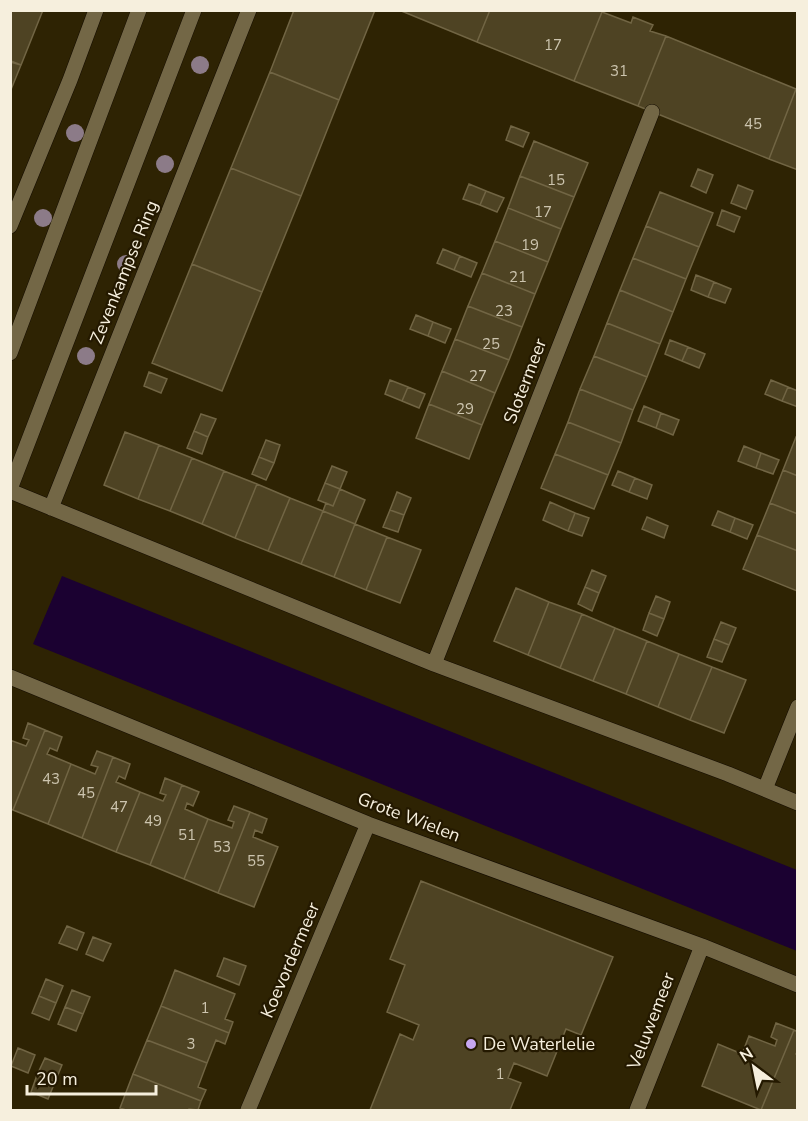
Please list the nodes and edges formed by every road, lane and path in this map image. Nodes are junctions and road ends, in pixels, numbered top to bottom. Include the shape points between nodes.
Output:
1 (96, 10) edge
2 (139, 10) edge
3 (194, 10) edge
4 (249, 10) edge
5 (652, 112) dead end
6 (10, 226) edge
7 (10, 353) edge
8 (10, 490) edge
9 (51, 508) junction
10 (434, 664) junction
11 (10, 677) edge
12 (798, 707) edge
13 (765, 789) junction
14 (798, 803) edge
15 (368, 824) junction
16 (702, 946) junction
17 (798, 985) edge
18 (248, 1110) edge
19 (637, 1110) edge

1 - 6 street
2 - 7 street
3 - 8 street, Zevenkampse Ring
4 - 9 street, Zevenkampse Ring
5 - 10 street, Slotermeer
8 - 9 street, Zevenkampse Ring
9 - 10 street
10 - 13 street
11 - 15 street, Grote Wielen
12 - 13 street
13 - 14 street
15 - 16 street, Grote Wielen
15 - 18 street, Koevordermeer
16 - 17 street, Grote Wielen
16 - 19 street, Veluwemeer

